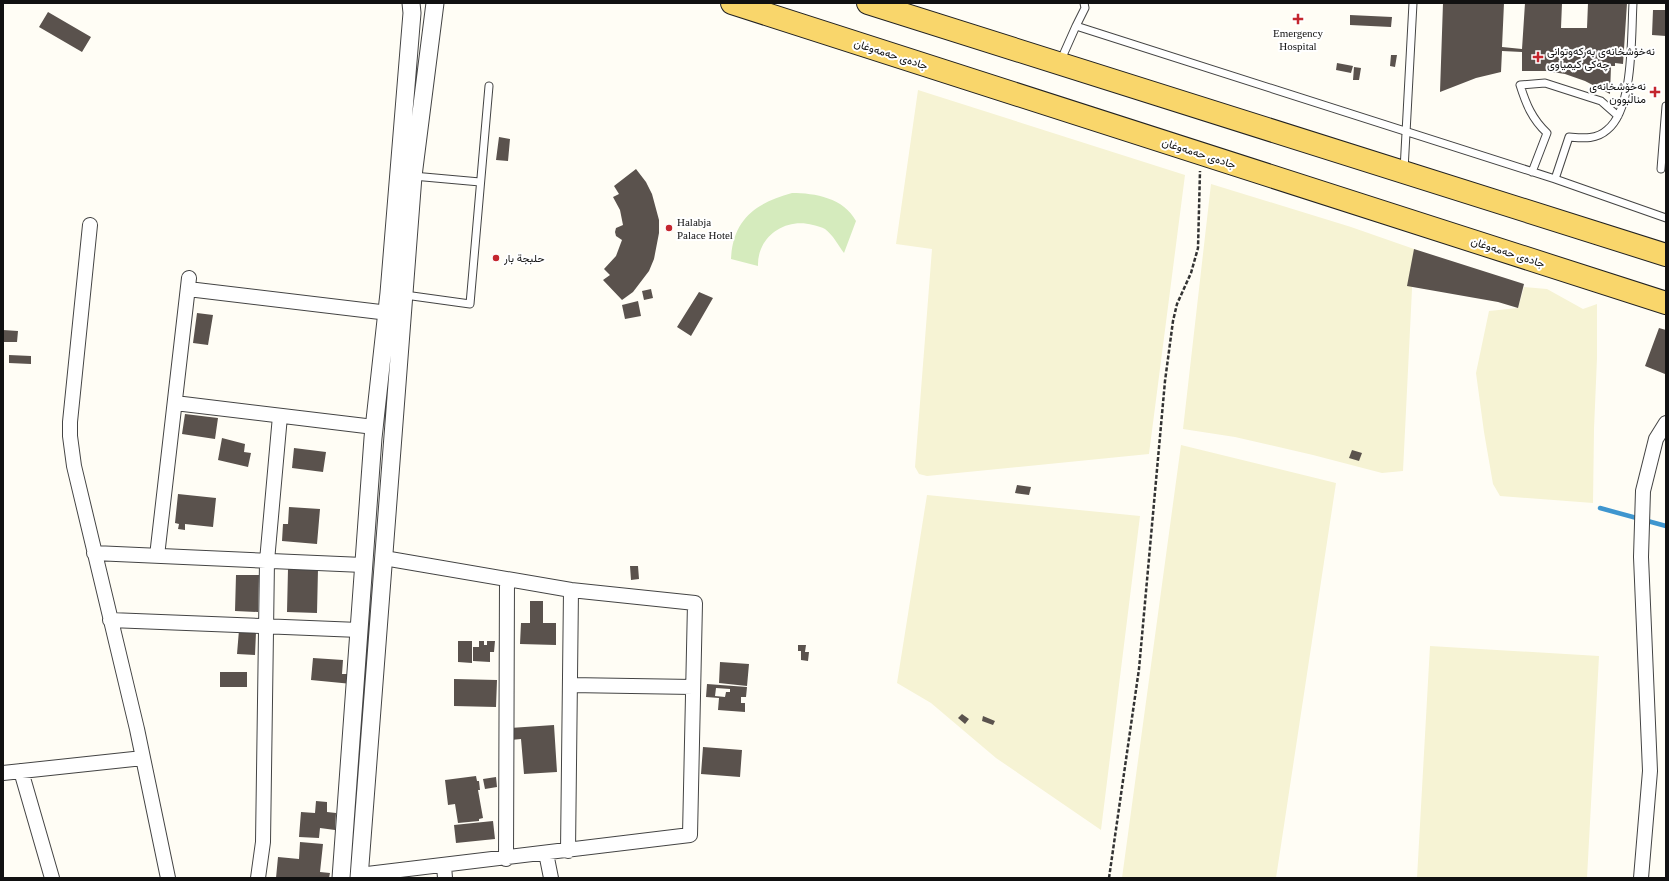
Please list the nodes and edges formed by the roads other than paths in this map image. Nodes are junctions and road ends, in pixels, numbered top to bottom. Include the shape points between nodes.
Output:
1 (412, 3) edge
2 (435, 3) edge
3 (732, 3) edge
4 (868, 3) edge
5 (1084, 3) edge
6 (1413, 3) edge
7 (1634, 3) edge
8 (906, 9) edge
9 (1076, 26) junction
10 (1059, 63) junction
11 (488, 86) dead end
12 (1666, 106) edge
13 (1618, 116) junction
14 (1407, 133) junction
15 (1661, 169) dead end
16 (1404, 172) junction
17 (1532, 172) junction
18 (406, 176) junction
19 (1555, 179) junction
20 (480, 182) junction
21 (1666, 218) edge
22 (90, 225) dead end
23 (1666, 255) edge
24 (397, 294) junction
25 (1666, 303) edge
26 (395, 314) junction
27 (175, 403) junction
28 (280, 416) junction
29 (1666, 423) edge
30 (374, 427) junction
31 (94, 553) junction
32 (157, 556) junction
33 (384, 558) junction
34 (267, 561) junction
35 (363, 565) junction
36 (507, 580) junction
37 (571, 590) junction
38 (110, 620) junction
39 (266, 626) junction
40 (358, 630) junction
41 (570, 685) junction
42 (693, 687) junction
43 (352, 709) junction
44 (371, 710) junction
45 (143, 758) junction
46 (21, 771) junction
47 (3, 773) edge
48 (568, 851) junction
49 (546, 854) junction
50 (506, 859) junction
51 (444, 872) edge
52 (359, 877) edge
53 (52, 878) edge
54 (168, 878) edge
55 (258, 878) edge
56 (341, 878) edge
57 (551, 878) edge
58 (1641, 878) edge

1 - 18 street
2 - 18 street
3 - 25 main road, جادەی حەمەوغان
4 - 8 main road
5 - 9 lane
6 - 14 lane
7 - 13 lane via 1628,88
8 - 10 main road
9 - 10 lane
9 - 14 lane
10 - 16 main road
11 - 20 lane
12 - 15 lane
13 - 17 lane via 1601,101 1545,82 1520,85 1537,124 1547,133
13 - 19 lane via 1607,131 1589,139 1569,137
14 - 16 lane
14 - 17 lane
16 - 23 main road
17 - 19 lane
18 - 20 lane
18 - 24 street
19 - 21 lane
20 - 24 lane via 470,304
22 - 31 street via 70,436 74,466
24 - 26 street
26 - 27 street via 189,284
26 - 30 street
26 - 33 street
27 - 28 street
27 - 32 street
28 - 30 street
28 - 34 street
29 - 58 street via 1656,439 1643,491 1641,557 1650,771
30 - 35 street
31 - 32 street
31 - 38 street
32 - 34 street
33 - 36 street
33 - 44 street
34 - 35 street
34 - 39 street
35 - 40 street
36 - 37 street
36 - 50 street
37 - 41 street
37 - 42 street via 695,603
38 - 39 street
38 - 45 street
39 - 40 street
39 - 55 street via 263,842
40 - 43 street
41 - 42 street
41 - 48 street
42 - 48 street via 690,835
43 - 44 street
43 - 56 street
44 - 52 street
45 - 46 street
45 - 54 street
46 - 47 street
46 - 53 street
48 - 49 street
49 - 50 street
49 - 57 street
50 - 51 street
51 - 52 street

